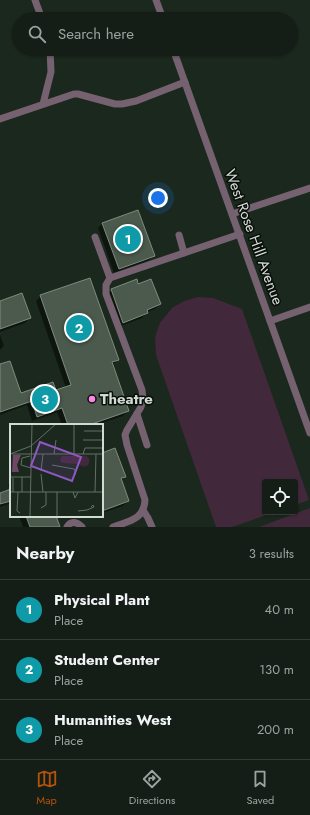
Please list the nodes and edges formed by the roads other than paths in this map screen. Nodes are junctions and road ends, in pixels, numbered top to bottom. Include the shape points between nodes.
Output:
1 (35, 0) edge
2 (156, 0) edge
3 (39, 12) edge
4 (160, 12) edge
5 (50, 56) edge
6 (176, 56) edge
7 (185, 82) junction
8 (43, 104) junction
9 (0, 119) edge
10 (310, 188) edge
11 (232, 214) junction
12 (240, 234) junction
13 (179, 235) dead end
14 (95, 237) dead end
15 (184, 253) junction
16 (110, 278) junction
17 (310, 307) edge
18 (270, 321) junction
19 (137, 414) junction
20 (310, 433) edge
21 (147, 445) dead end
22 (143, 510) junction
23 (67, 527) edge
24 (82, 527) edge
25 (113, 527) edge
26 (152, 527) edge

1 - 3 street
2 - 4 street
5 - 8 street via 51,72
6 - 7 street, West Rose Hill Avenue
7 - 8 street via 122,104 74,94
7 - 11 street, West Rose Hill Avenue
8 - 9 street
10 - 11 street
11 - 12 street, West Rose Hill Avenue
12 - 15 street
12 - 18 street, West Rose Hill Avenue
13 - 15 street
14 - 16 street
15 - 16 street
16 - 19 street via 106,285 106,294 142,390 143,399
17 - 18 street
18 - 20 street, West Rose Hill Avenue
19 - 21 street
19 - 22 street via 125,435 145,500
22 - 25 street via 135,519
22 - 26 street
23 - 24 street via 72,522

